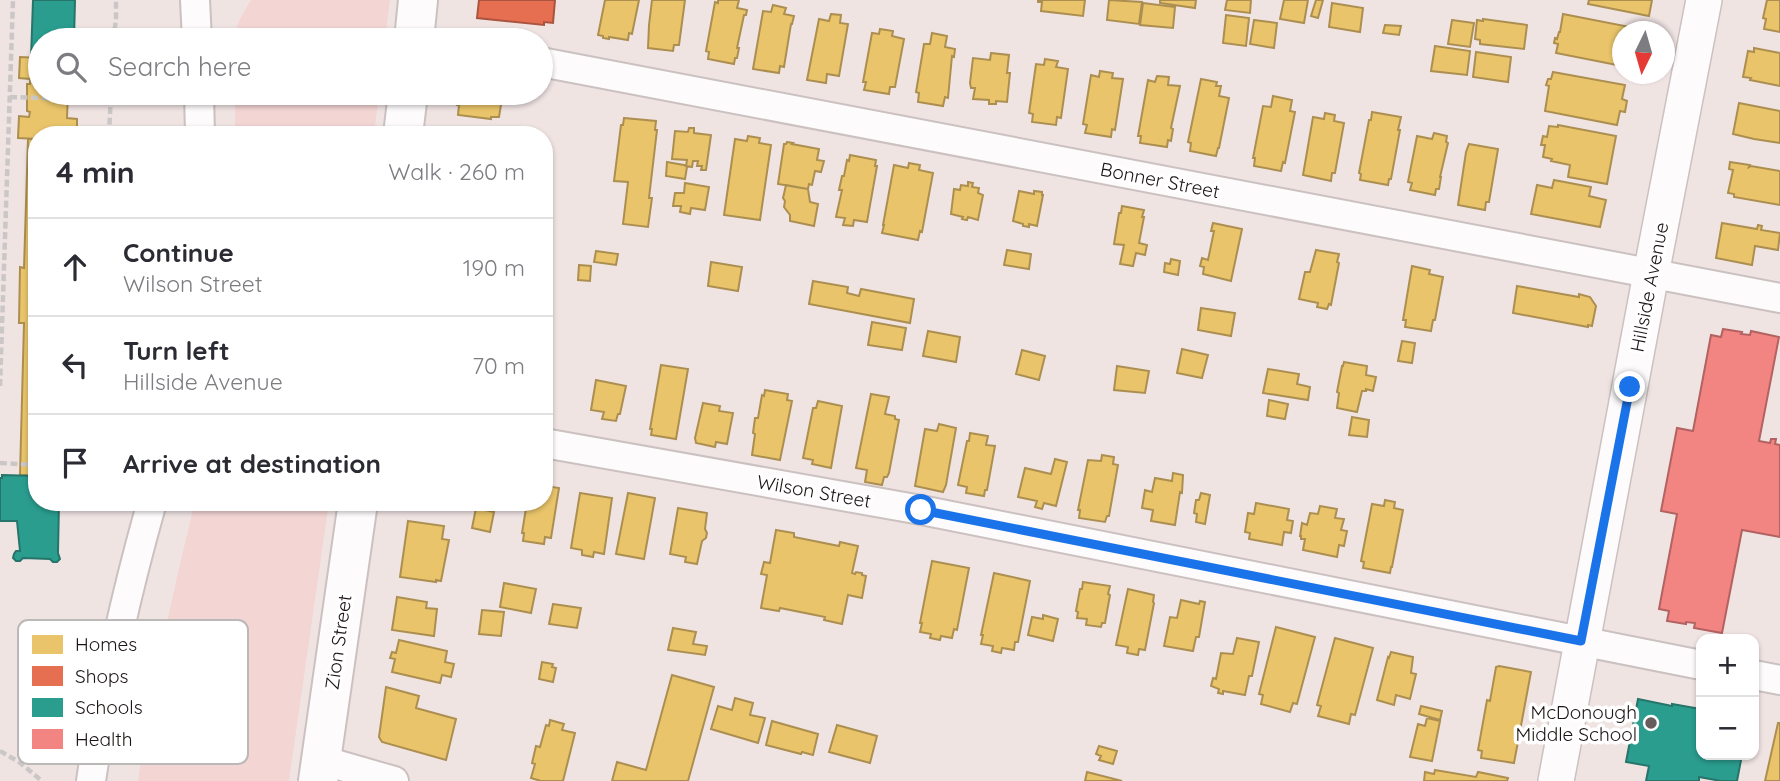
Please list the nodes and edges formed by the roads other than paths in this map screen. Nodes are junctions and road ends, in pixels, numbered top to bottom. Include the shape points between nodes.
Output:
1 (418, 0) edge
2 (1704, 0) edge
3 (417, 28) edge
4 (553, 64) edge
5 (189, 105) edge
6 (407, 105) edge
7 (197, 126) edge
8 (404, 126) edge
9 (1651, 274) junction
10 (1780, 298) edge
11 (553, 445) edge
12 (150, 511) edge
13 (357, 511) edge
14 (121, 620) edge
15 (1581, 641) junction
16 (1696, 664) edge
17 (1759, 676) edge
18 (1780, 680) edge
19 (319, 771) edge
20 (394, 781) edge
21 (1556, 781) edge

1 - 3 main road
2 - 9 street, Hillside Avenue
4 - 9 street, Bonner Street
5 - 7 street
6 - 8 main road
9 - 10 street, Bonner Street
9 - 15 street, Hillside Avenue
11 - 15 street, Wilson Street via 921,510
12 - 14 street
13 - 19 main road, Zion Street
15 - 16 street, Wilson Street
15 - 21 street, Hillside Avenue
17 - 18 street
19 - 20 street

